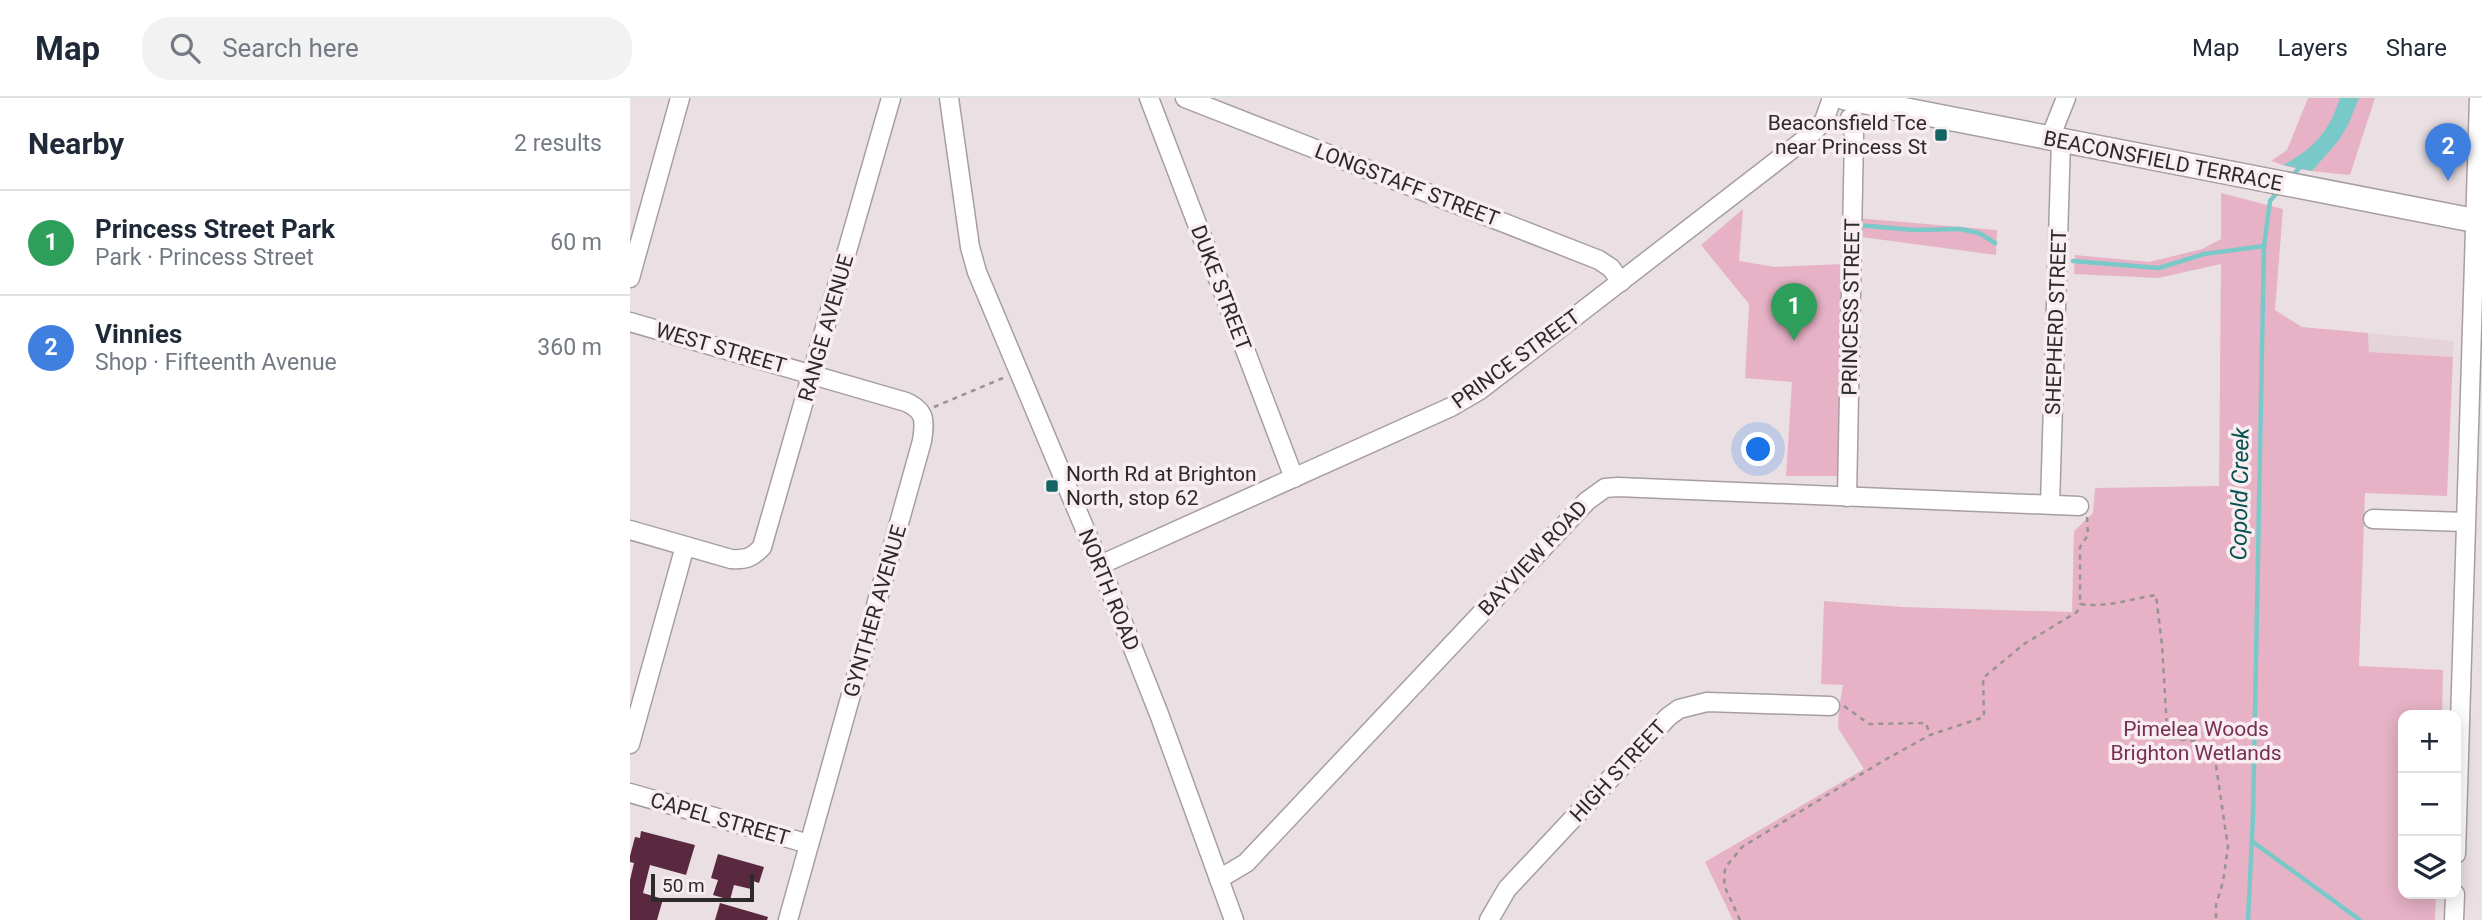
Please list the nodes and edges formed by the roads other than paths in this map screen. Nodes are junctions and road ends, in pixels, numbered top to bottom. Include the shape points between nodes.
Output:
1 (680, 98) edge
2 (891, 98) edge
3 (950, 98) edge
4 (1149, 98) edge
5 (1185, 98) edge
6 (1832, 98) edge
7 (2066, 98) edge
8 (2479, 98) edge
9 (1847, 108) edge
10 (1819, 127) junction
11 (2055, 139) junction
12 (2479, 221) edge
13 (630, 278) edge
14 (1621, 282) junction
15 (630, 322) edge
16 (813, 375) junction
17 (1294, 478) junction
18 (1847, 497) junction
19 (2050, 504) junction
20 (2079, 506) road end
21 (2373, 519) dead end
22 (2465, 522) junction
23 (630, 530) edge
24 (685, 546) junction
25 (1100, 565) junction
26 (2473, 569) edge
27 (1830, 706) road end
28 (630, 744) edge
29 (630, 793) edge
30 (2457, 836) edge
31 (809, 844) junction
32 (1219, 879) junction
33 (2455, 899) edge
34 (788, 920) edge
35 (1234, 920) edge
36 (1489, 920) edge
37 (2454, 920) edge

1 - 13 street
2 - 16 street, RANGE AVENUE
3 - 25 street, NORTH ROAD via 977,272
4 - 17 street, DUKE STREET
5 - 14 street, LONGSTAFF STREET via 1599,260
6 - 10 street, PRINCE STREET
7 - 11 street
8 - 12 street
9 - 10 street, PRINCE STREET
9 - 11 main road, BEACONSFIELD TERRACE via 1879,105
9 - 18 street, PRINCESS STREET via 1854,135
10 - 14 street, PRINCE STREET
11 - 12 main road, BEACONSFIELD TERRACE
11 - 19 street, SHEPHERD STREET
12 - 22 street
14 - 17 street, PRINCE STREET via 1480,390
15 - 16 street, WEST STREET
16 - 24 street, RANGE AVENUE via 762,547 743,560
16 - 31 street, GYNTHER AVENUE via 906,402 922,413 924,422
17 - 25 street, PRINCE STREET
18 - 19 street, BAYVIEW ROAD
18 - 32 street, BAYVIEW ROAD via 1618,487 1595,494 1246,863
19 - 20 street, BAYVIEW ROAD
21 - 22 street
22 - 26 street
23 - 24 street
24 - 28 street
25 - 32 street, NORTH ROAD
26 - 30 street
27 - 36 street, HIGH STREET via 1707,702 1679,709 1507,889
29 - 31 street, CAPEL STREET
31 - 34 street, GYNTHER AVENUE
32 - 35 street, NORTH ROAD
33 - 37 street

